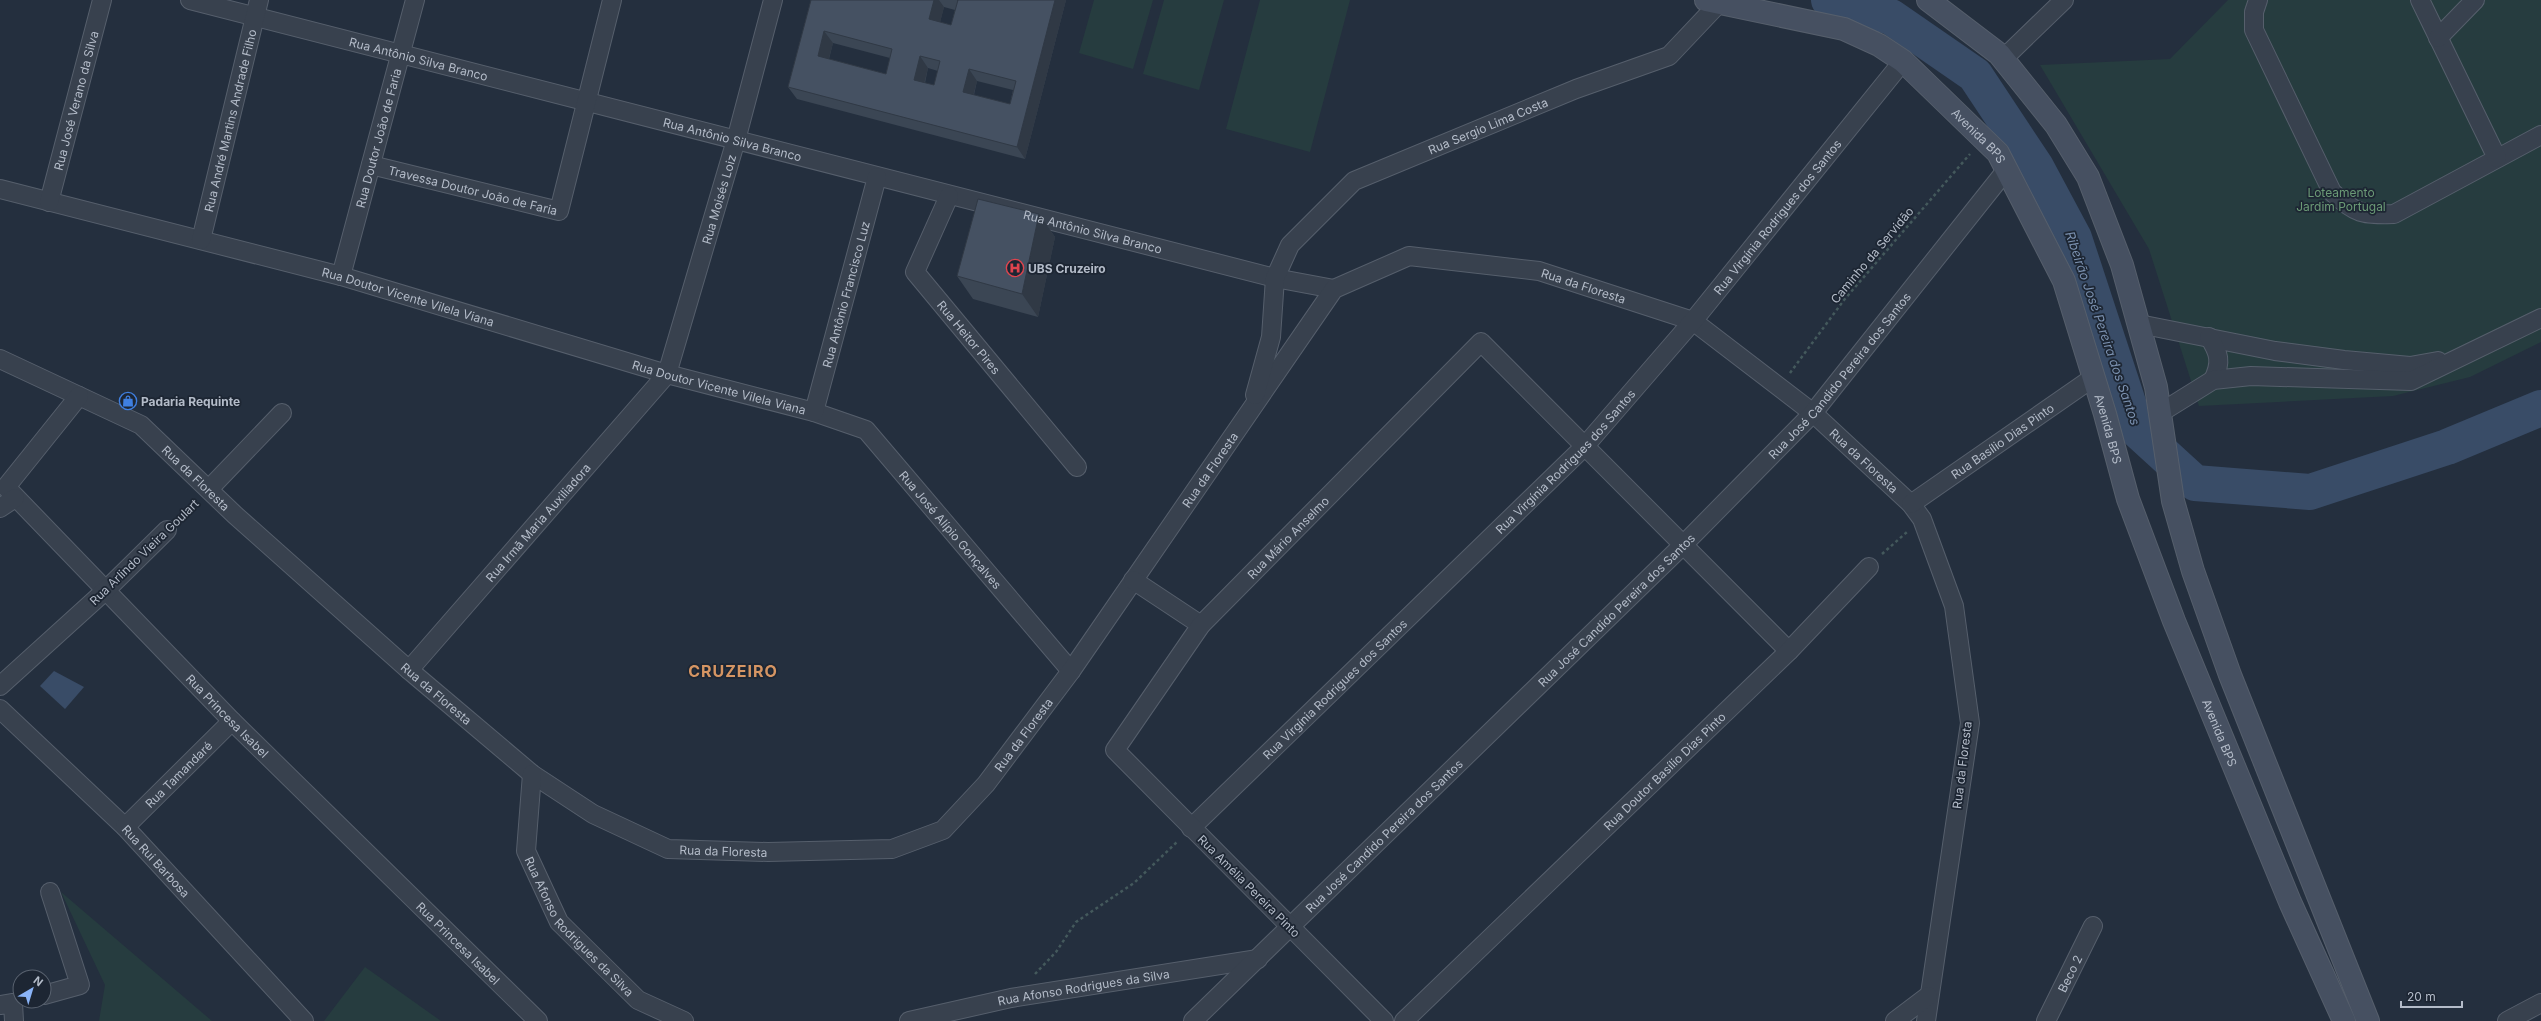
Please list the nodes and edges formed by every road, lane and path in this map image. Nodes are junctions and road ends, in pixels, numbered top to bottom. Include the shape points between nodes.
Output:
1 (102, 0) edge
2 (190, 0) edge
3 (415, 0) edge
4 (612, 0) edge
5 (773, 0) edge
6 (1928, 0) edge
7 (2064, 0) edge
8 (2258, 0) edge
9 (2420, 0) edge
10 (2475, 0) edge
11 (1716, 1) edge
12 (257, 8) edge
13 (2438, 38) junction
14 (400, 53) junction
15 (2003, 59) junction
16 (1903, 61) junction
17 (587, 101) junction
18 (2541, 135) edge
19 (1983, 139) junction
20 (736, 140) junction
21 (2497, 158) junction
22 (371, 164) junction
23 (2007, 169) junction
24 (877, 177) junction
25 (0, 189) edge
26 (949, 196) junction
27 (49, 202) junction
28 (201, 240) junction
29 (341, 276) junction
30 (1275, 278) junction
31 (1334, 289) junction
32 (2541, 318) edge
33 (1693, 321) junction
34 (2139, 324) junction
35 (2209, 337) junction
36 (2464, 356) junction
37 (0, 359) edge
38 (667, 374) junction
39 (2094, 377) junction
40 (2213, 380) junction
41 (1779, 388) junction
42 (79, 396) junction
43 (1252, 407) junction
44 (814, 412) junction
45 (282, 413) dead end
46 (1813, 414) junction
47 (2162, 422) junction
48 (1584, 447) junction
49 (1077, 467) dead end
50 (7, 488) edge
51 (209, 489) junction
52 (1911, 504) junction
53 (0, 508) edge
54 (1922, 519) junction
55 (167, 530) joint
56 (1683, 546) junction
57 (1869, 567) joint
58 (1133, 580) junction
59 (106, 590) junction
60 (1201, 625) junction
61 (1789, 651) junction
62 (409, 670) junction
63 (1071, 671) junction
64 (0, 686) edge
65 (0, 709) edge
66 (232, 721) junction
67 (1115, 750) joint
68 (532, 774) junction
69 (125, 827) junction
70 (1191, 828) junction
71 (50, 892) dead end
72 (2093, 926) dead end
73 (1292, 927) junction
74 (1258, 959) junction
75 (52, 993) edge
76 (1928, 996) junction
77 (1011, 998) junction
78 (11, 1003) edge
79 (2541, 1003) edge
80 (14, 1021) edge
81 (304, 1021) edge
82 (538, 1021) edge
83 (684, 1021) edge
84 (909, 1021) edge
85 (1193, 1021) edge
86 (1384, 1021) edge
87 (1404, 1021) edge
88 (1895, 1021) edge
89 (1926, 1021) edge
90 (2046, 1021) edge
91 (2344, 1021) edge
92 (2368, 1021) edge
93 (2508, 1021) edge

1 - 27 street, Rua José Verano da Silva
2 - 12 street, Rua Antônio Silva Branco
3 - 14 street, Rua Doutor João de Faria
4 - 17 street
5 - 20 street, Rua Moisés Loiz
6 - 15 main road
7 - 15 street
8 - 21 street via 2254,12 2254,30 2332,192 2350,209 2371,215 2394,214
9 - 13 street
10 - 13 street
11 - 16 main road, Avenida BPS via 1844,29 1879,45
11 - 30 street, Rua Sergio Lima Costa via 1669,56 1576,89 1354,181 1290,245
12 - 14 street, Rua Antônio Silva Branco
12 - 28 street, Rua André Martins Andrade Filho
13 - 21 street
14 - 17 street, Rua Antônio Silva Branco
14 - 22 street, Rua Doutor João de Faria
15 - 34 main road via 2056,125 2088,177 2122,265
16 - 19 main road, Avenida BPS
16 - 33 street, Rua Virgínia Rodrigues dos Santos
17 - 20 street, Rua Antônio Silva Branco
17 - 22 street, Travessa Doutor João de Faria via 559,211
18 - 21 street
19 - 23 main road, Avenida BPS via 1998,153
19 - 41 path, Caminho da Servidão via 1844,300
20 - 24 street, Rua Antônio Silva Branco
20 - 38 street, Rua Moisés Loiz
22 - 29 street, Rua Doutor João de Faria
23 - 39 main road, Avenida BPS via 2064,281
23 - 46 street, Rua José Candido Pereira dos Santos
24 - 26 street, Rua Antônio Silva Branco
24 - 44 street, Rua Antônio Francisco Luz
25 - 27 street, Rua Doutor Vicente Vilela Viana
26 - 30 street, Rua Antônio Silva Branco
26 - 49 street, Rua Heitor Pires via 915,272
27 - 28 street, Rua Doutor Vicente Vilela Viana
28 - 29 street, Rua Doutor Vicente Vilela Viana
29 - 38 street, Rua Doutor Vicente Vilela Viana
30 - 31 street
30 - 43 street via 1271,338
31 - 33 street, Rua da Floresta via 1409,256 1539,271
31 - 43 street, Rua da Floresta
32 - 36 street
33 - 41 street, Rua da Floresta
33 - 48 street, Rua Virgínia Rodrigues dos Santos
34 - 35 street
34 - 47 main road via 2156,387
35 - 36 street via 2275,351 2410,366
35 - 40 street via 2218,350 2220,359
36 - 40 street via 2411,381 2252,376
37 - 42 street, Rua da Floresta
38 - 44 street, Rua Doutor Vicente Vilela Viana
38 - 62 street, Rua Irmã Maria Auxiliadora
39 - 52 street, Rua Basílio Dias Pinto
39 - 91 main road, Avenida BPS via 2128,499 2174,620 2290,902
40 - 47 street
41 - 46 street, Rua da Floresta
42 - 50 street
42 - 51 street, Rua da Floresta via 141,426
43 - 58 street, Rua da Floresta
44 - 63 street, Rua José Alípio Gonçalves via 866,430
45 - 51 street, Rua Arlindo Vieira Goulart
46 - 52 street, Rua da Floresta
46 - 56 street, Rua José Candido Pereira dos Santos
47 - 92 main road via 2173,502 2193,571 2230,675
48 - 56 street
48 - 60 street, Rua Mário Anselmo via 1481,342
48 - 70 street, Rua Virgínia Rodrigues dos Santos
50 - 53 street
50 - 59 street, Rua Princesa Isabel
51 - 55 path, Rua Arlindo Vieira Goulart
51 - 62 street, Rua da Floresta
52 - 54 street, Rua da Floresta
54 - 57 path
54 - 76 street, Rua da Floresta via 1954,606 1970,722
55 - 59 street, Rua Arlindo Vieira Goulart
56 - 61 street
56 - 73 street, Rua José Candido Pereira dos Santos
57 - 61 street, Rua Doutor Basílio Dias Pinto
58 - 60 street
58 - 63 street, Rua da Floresta
59 - 64 street, Rua Arlindo Vieira Goulart
59 - 66 street, Rua Princesa Isabel
60 - 67 street, Rua Mário Anselmo
61 - 87 street, Rua Doutor Basílio Dias Pinto
62 - 68 street, Rua da Floresta
63 - 68 street, Rua da Floresta via 986,784 943,830 892,849 768,852 668,849 593,814
65 - 69 street, Rua Rui Barbosa
66 - 69 street, Rua Tamandaré
66 - 82 street, Rua Princesa Isabel
67 - 70 street, Rua Amélia Pereira Pinto
68 - 83 street, Rua Afonso Rodrigues da Silva via 526,851 559,922 638,1000
69 - 81 street, Rua Rui Barbosa
70 - 73 street, Rua Amélia Pereira Pinto
70 - 77 path via 1134,884 1076,922 1056,952
71 - 75 street via 80,985
72 - 90 street, Beco 2
73 - 74 street, Rua José Candido Pereira dos Santos
73 - 86 street, Rua Amélia Pereira Pinto
74 - 77 street, Rua Afonso Rodrigues da Silva
74 - 85 street, Rua José Candido Pereira dos Santos
76 - 88 street
76 - 89 street, Rua da Floresta
77 - 84 street, Rua Afonso Rodrigues da Silva
78 - 80 street
79 - 93 street

